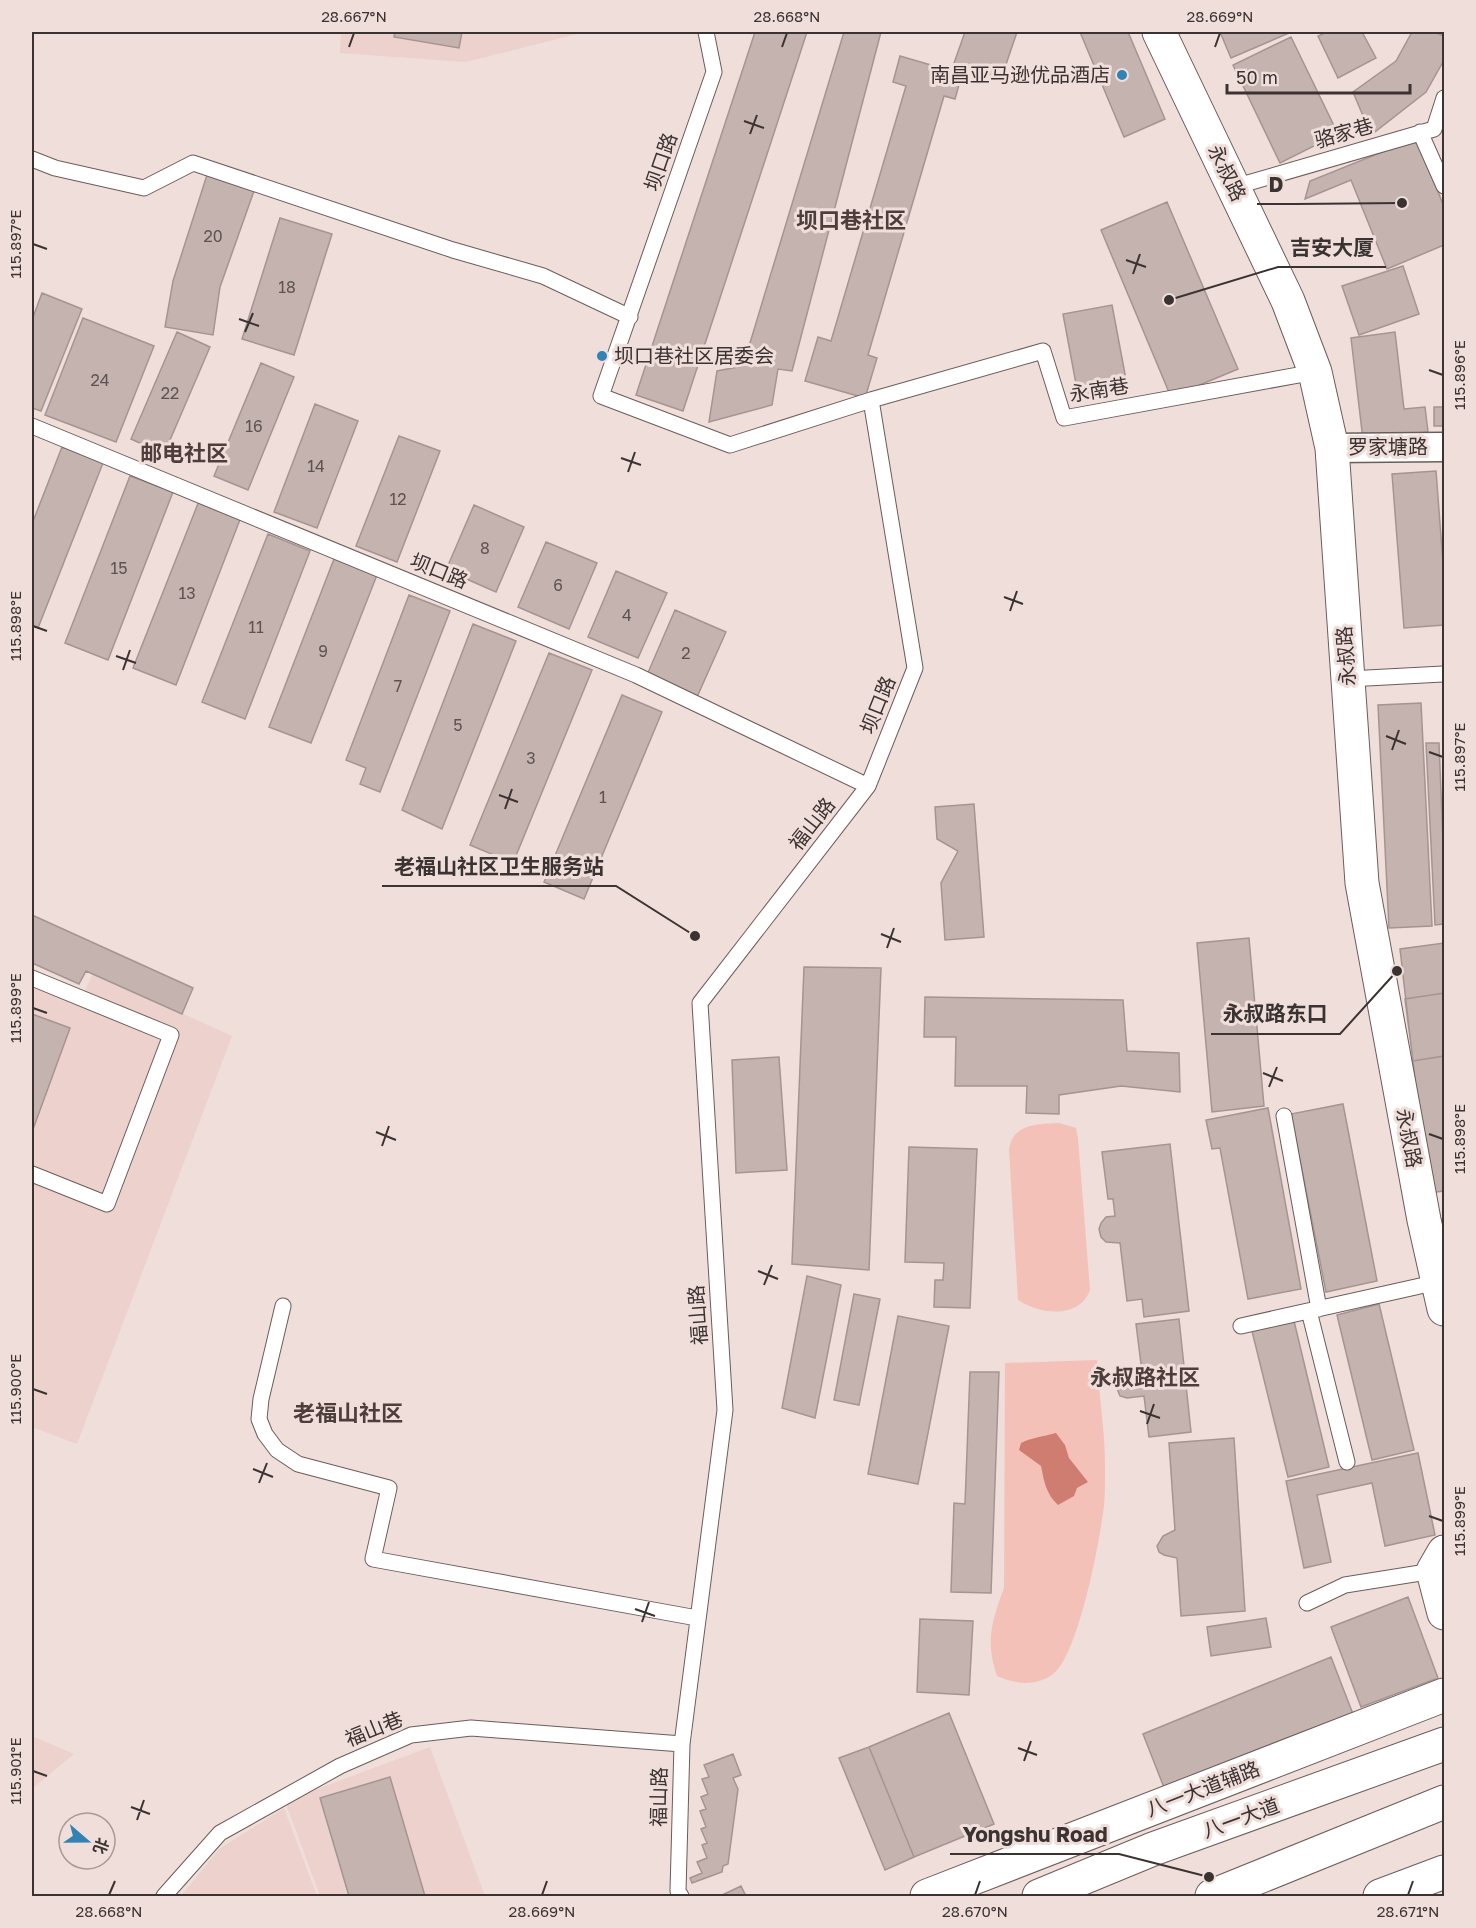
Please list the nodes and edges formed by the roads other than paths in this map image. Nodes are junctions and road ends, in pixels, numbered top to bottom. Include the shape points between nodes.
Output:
1 (706, 32) edge
2 (1159, 32) edge
3 (1444, 98) edge
4 (1420, 132) junction
5 (32, 159) edge
6 (1444, 186) edge
7 (1234, 188) junction
8 (630, 316) junction
9 (1315, 372) junction
10 (871, 400) junction
11 (32, 426) edge
12 (1444, 447) edge
13 (1332, 448) junction
14 (1443, 674) dead end
15 (1348, 679) junction
16 (868, 786) junction
17 (32, 978) edge
18 (1284, 1116) dead end
19 (32, 1174) edge
20 (1442, 1296) edge
21 (283, 1306) dead end
22 (1314, 1310) junction
23 (1241, 1326) dead end
24 (1347, 1462) dead end
25 (1439, 1562) edge
26 (1307, 1603) dead end
27 (1444, 1614) edge
28 (697, 1618) junction
29 (1444, 1695) edge
30 (682, 1744) junction
31 (1444, 1744) edge
32 (1444, 1802) edge
33 (1444, 1872) edge
34 (164, 1896) edge
35 (681, 1896) edge
36 (927, 1896) edge
37 (1039, 1896) edge
38 (1212, 1896) edge
39 (1380, 1896) edge

1 - 8 lane, 坝口路 via 714,72
2 - 7 main road, 永叔路
3 - 4 lane, 骆家巷 via 1434,129
4 - 6 lane
4 - 7 lane, 骆家巷
5 - 8 lane via 144,188 193,163 543,276
7 - 9 main road, 永叔路 via 1288,300
8 - 10 lane, 坝口路 via 601,396 730,445
9 - 10 lane, 永南巷 via 1064,418 1043,351
9 - 13 main road, 永叔路
10 - 16 lane, 坝口路 via 915,668
11 - 16 lane, 坝口路 via 636,675
12 - 13 street, 罗家塘路
13 - 15 main road, 永叔路
14 - 15 lane
15 - 20 main road, 永叔路 via 1362,882
16 - 28 lane, 福山路 via 700,1003 725,1410
17 - 19 lane via 171,1035 107,1204
18 - 22 lane
20 - 22 lane
21 - 28 lane via 261,1399 260,1419 265,1434 277,1450 298,1464 389,1488 373,1559
22 - 23 lane
22 - 24 lane
25 - 26 lane via 1345,1585
25 - 27 main road
28 - 30 lane, 福山路
29 - 36 main road, 八一大道辅路
30 - 34 lane, 福山巷 via 471,1728 411,1735 340,1766 220,1833
30 - 35 lane, 福山路 via 678,1891
31 - 37 main road, 八一大道 via 1153,1849
32 - 38 main road
33 - 39 main road

